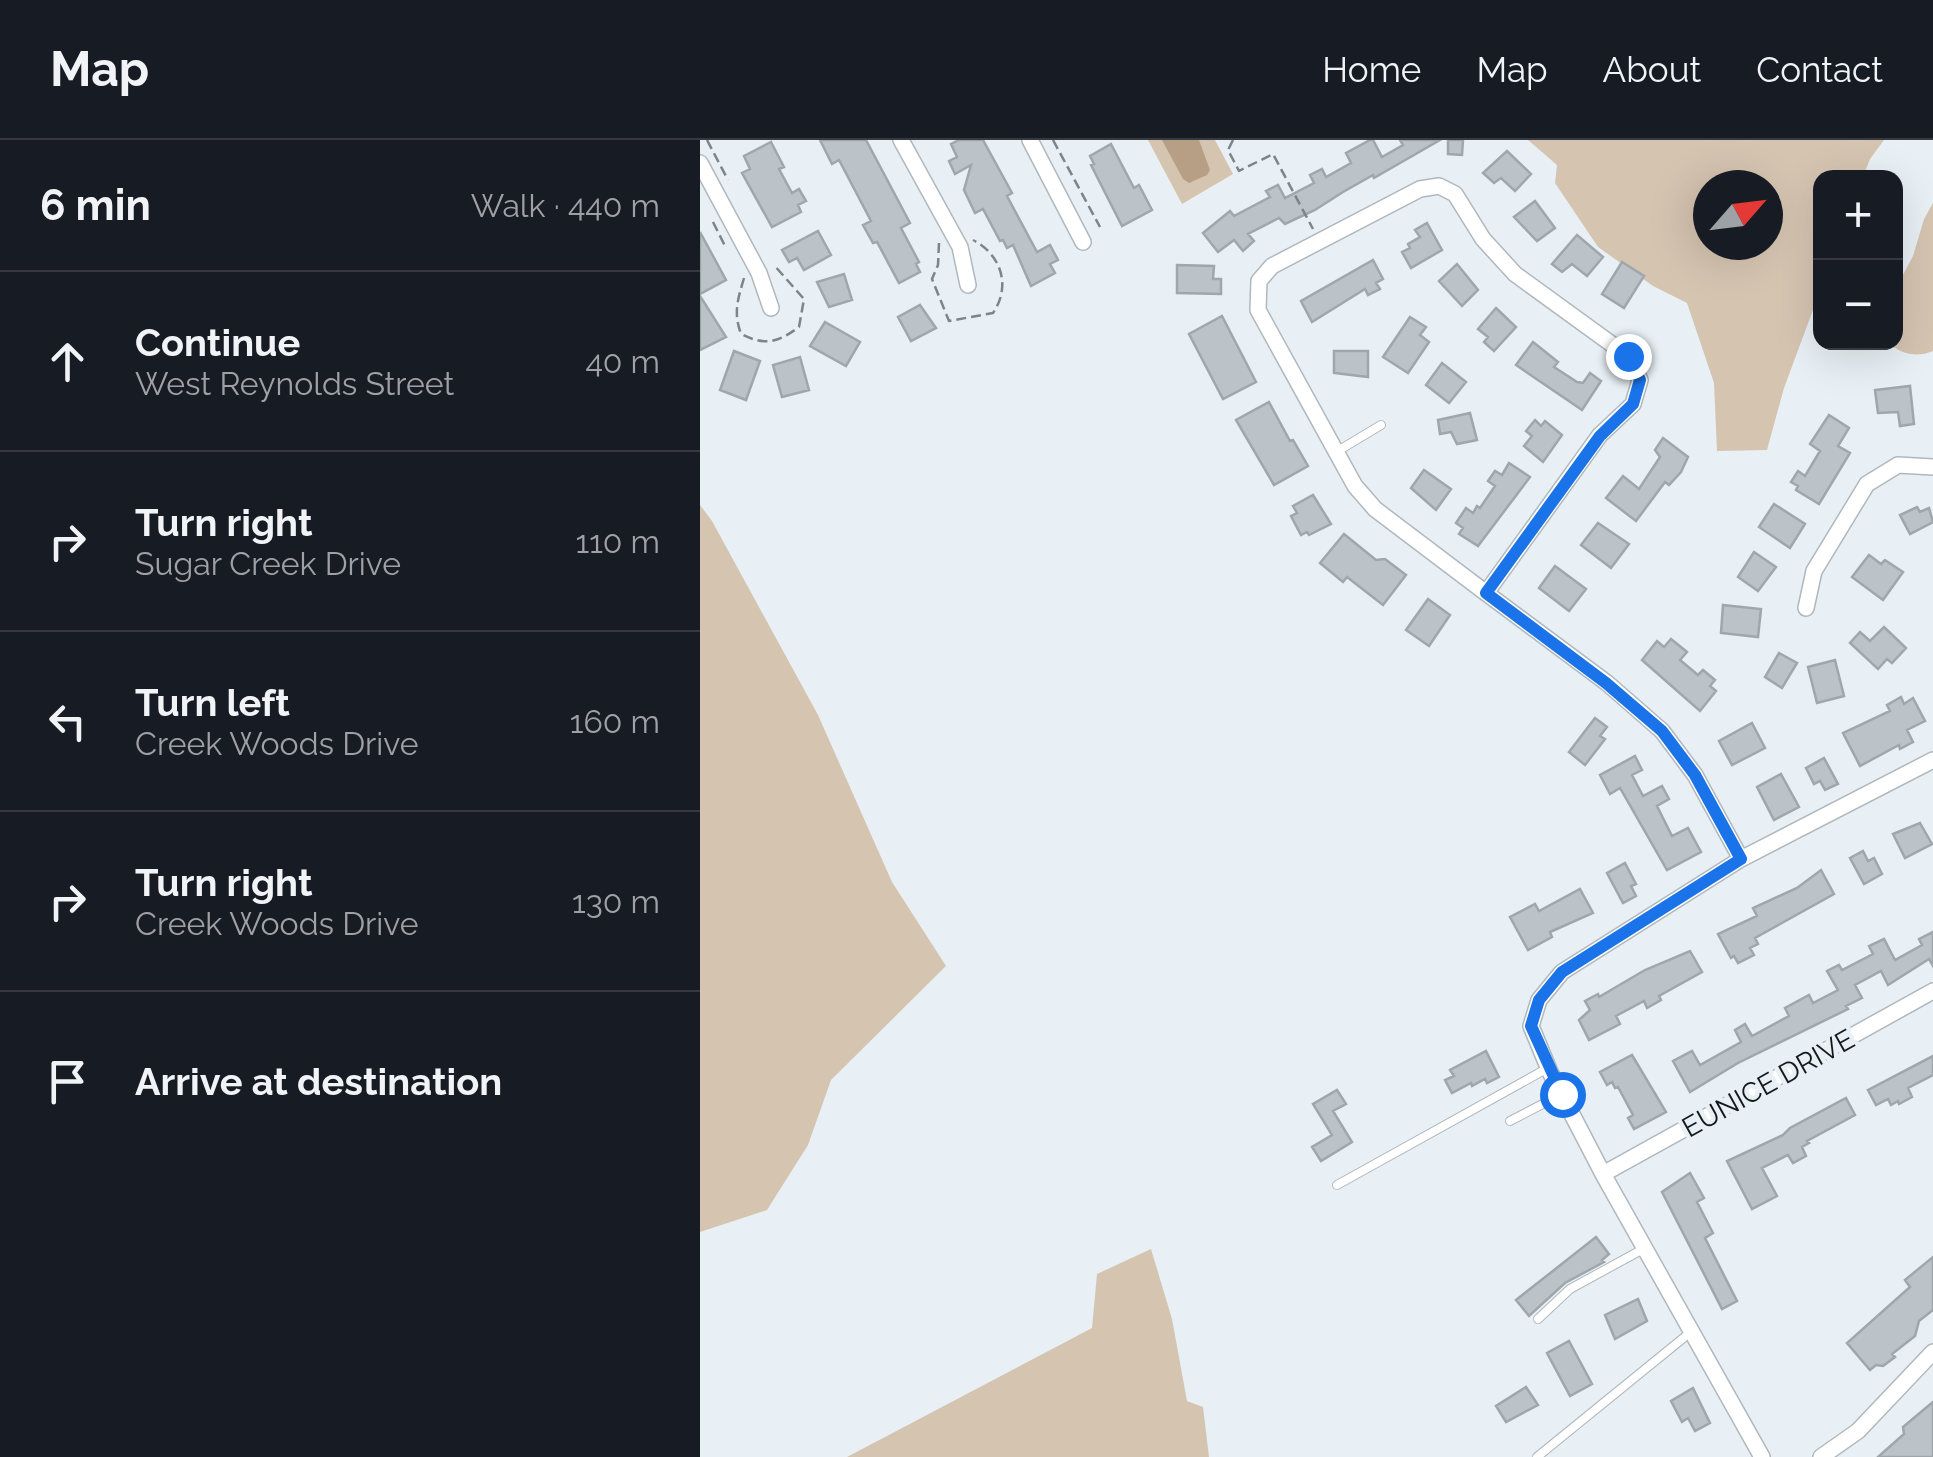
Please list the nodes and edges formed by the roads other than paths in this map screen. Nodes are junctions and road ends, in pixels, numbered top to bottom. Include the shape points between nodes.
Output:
1 (901, 140) edge
2 (1030, 140) edge
3 (700, 163) edge
4 (1084, 242) dead end
5 (968, 285) dead end
6 (772, 308) dead end
7 (1381, 425) dead end
8 (1336, 452) junction
9 (1933, 467) edge
10 (1486, 593) junction
11 (1806, 608) dead end
12 (1933, 760) edge
13 (1741, 859) junction
14 (1933, 992) edge
15 (1548, 1068) junction
16 (1562, 1094) junction
17 (1510, 1121) dead end
18 (1604, 1174) junction
19 (1337, 1185) dead end
20 (1645, 1248) junction
21 (1538, 1319) dead end
22 (1692, 1332) junction
23 (1933, 1352) edge
24 (1537, 1457) edge
25 (1762, 1457) edge
26 (1821, 1457) edge

1 - 5 street via 960,248
2 - 4 street
3 - 6 street
7 - 8 lane
8 - 10 street via 1375,509
8 - 10 street via 1258,310 1259,282 1272,266 1420,189 1439,186 1455,194 1514,274 1628,356 1640,380 1633,404 1600,436
9 - 11 street via 1898,465 1867,484 1814,571
10 - 13 street via 1662,731
12 - 13 street
13 - 15 street via 1562,972 1539,1000 1531,1026
14 - 18 street, EUNICE DRIVE
15 - 16 street
15 - 19 lane
16 - 17 lane
16 - 18 street
18 - 20 street
20 - 21 lane via 1570,1290
20 - 22 street
22 - 24 lane
22 - 25 street
23 - 26 street via 1858,1431

